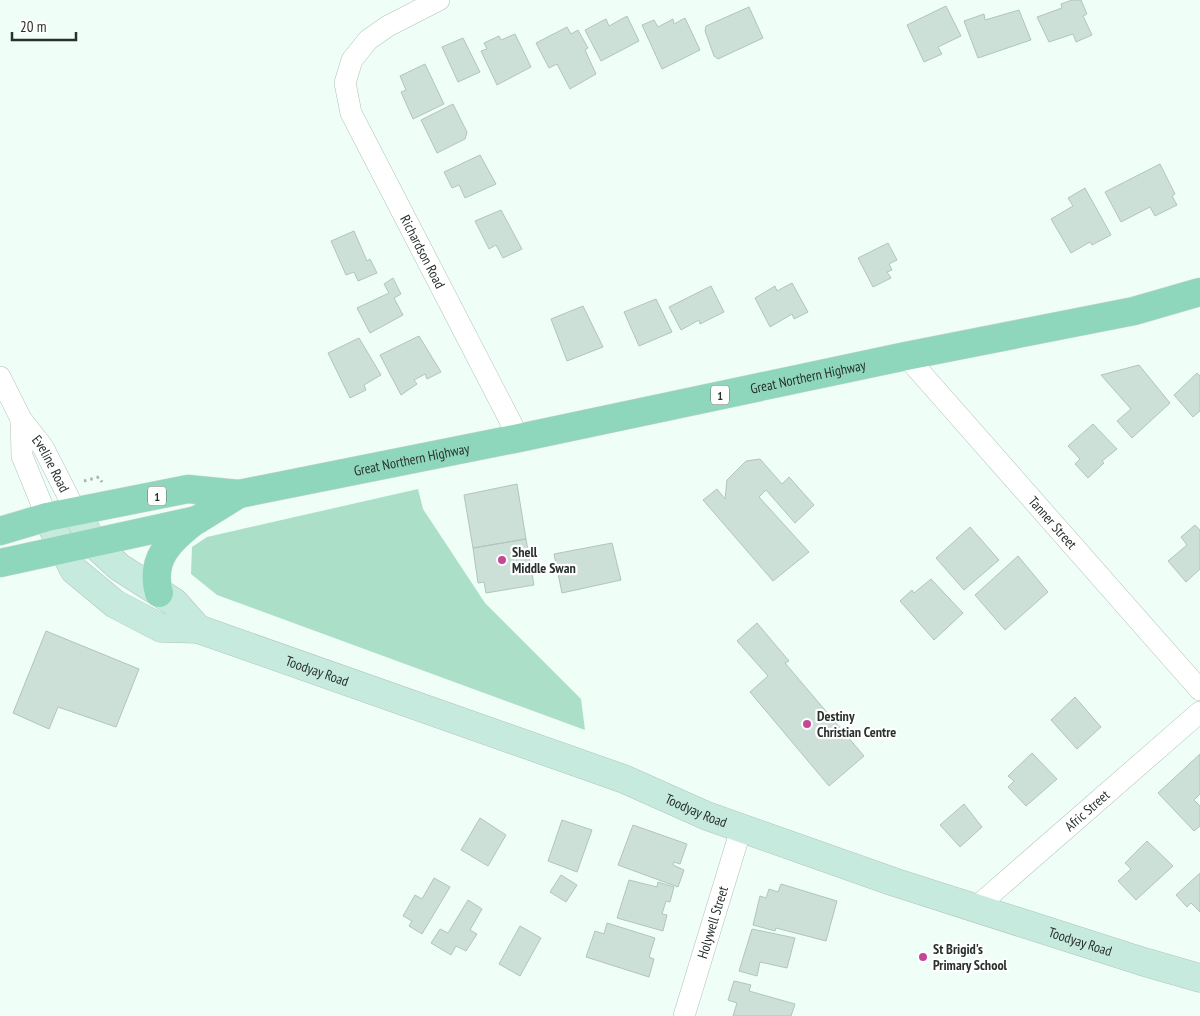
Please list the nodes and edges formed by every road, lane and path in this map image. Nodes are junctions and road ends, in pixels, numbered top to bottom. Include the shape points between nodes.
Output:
1 (439, 0) edge
2 (1200, 292) edge
3 (906, 356) junction
4 (0, 377) edge
5 (21, 419) junction
6 (518, 438) junction
7 (239, 494) junction
8 (76, 512) junction
9 (47, 517) junction
10 (197, 520) junction
11 (0, 531) edge
12 (93, 543) junction
13 (63, 549) junction
14 (0, 563) edge
15 (159, 593) junction
16 (198, 629) junction
17 (1200, 690) edge
18 (1200, 712) edge
19 (741, 829) junction
20 (974, 908) junction
21 (1200, 978) edge
22 (684, 1016) edge

1 - 6 street, Richardson Road via 368,40 352,60 345,83 351,113
2 - 3 main road, Great Northern Highway / 1 via 1134,311
3 - 6 main road, Great Northern Highway / 1
3 - 17 street, Tanner Street
4 - 5 street, Eveline Road
5 - 8 street, Eveline Road via 43,447
5 - 9 street, Eveline Road via 22,456
6 - 7 main road, Great Northern Highway / 1
7 - 8 main road, Great Northern Highway / 1 via 188,489
7 - 10 main road, Great Northern Highway / 1
8 - 9 main road, Great Northern Highway / 1
8 - 12 main road, Toodyay Road
9 - 11 main road, Great Northern Highway / 1
9 - 13 main road, Toodyay Road
10 - 12 main road, Great Northern Highway / 1
10 - 15 main road via 167,546 155,580
12 - 13 main road, Great Northern Highway / 1
12 - 15 main road, Toodyay Road via 119,567
13 - 14 main road, Great Northern Highway / 1
13 - 16 main road, Toodyay Road via 74,570 115,604 160,628
15 - 16 main road, Toodyay Road via 174,602
16 - 19 main road, Toodyay Road via 624,780
18 - 20 street, Afric Street
19 - 20 main road, Toodyay Road
19 - 22 street, Holywell Street
20 - 21 main road, Toodyay Road

